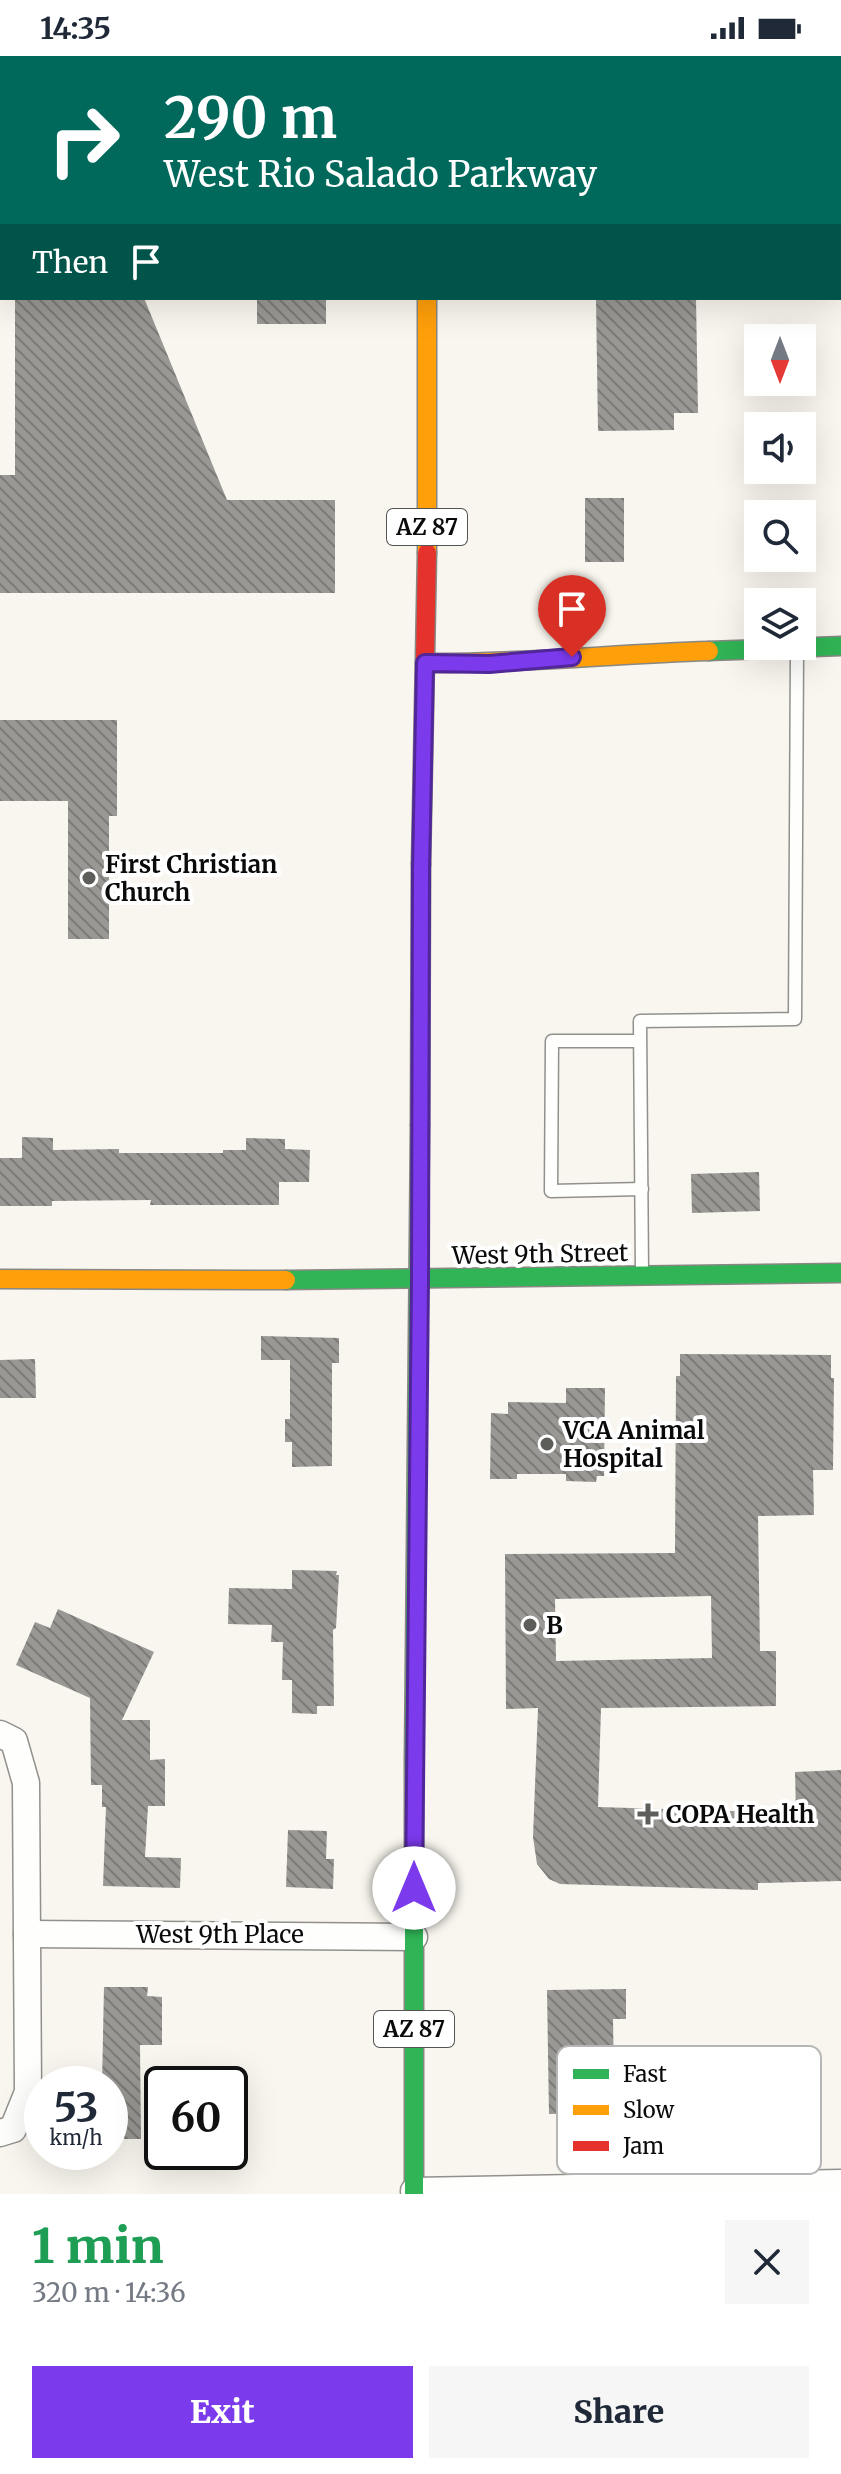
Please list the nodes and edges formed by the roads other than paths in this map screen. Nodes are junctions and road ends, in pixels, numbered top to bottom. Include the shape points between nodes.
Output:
1 (427, 300) edge
2 (816, 646) edge
3 (841, 646) edge
4 (744, 648) edge
5 (797, 660) edge
6 (425, 663) junction
7 (639, 1041) junction
8 (642, 1189) junction
9 (841, 1273) edge
10 (642, 1276) junction
11 (0, 1279) edge
12 (420, 1280) junction
13 (0, 1734) edge
14 (27, 1934) junction
15 (414, 1937) junction
16 (0, 2133) edge
17 (841, 2183) edge
18 (414, 2192) edge

1 - 6 main road, AZ 87
2 - 3 main road
4 - 6 main road
5 - 7 lane via 795,1019 640,1021
6 - 12 main road, AZ 87
7 - 8 lane
7 - 8 lane via 552,1041 551,1191
8 - 10 lane
9 - 10 main road, West 9th Street
10 - 12 main road, West 9th Street
11 - 12 main road, West 9th Street
12 - 15 main road, AZ 87
13 - 14 street via 14,1741 26,1783
14 - 15 street, West 9th Place
14 - 16 street via 28,2092 13,2129
15 - 18 main road, AZ 87
17 - 18 street

